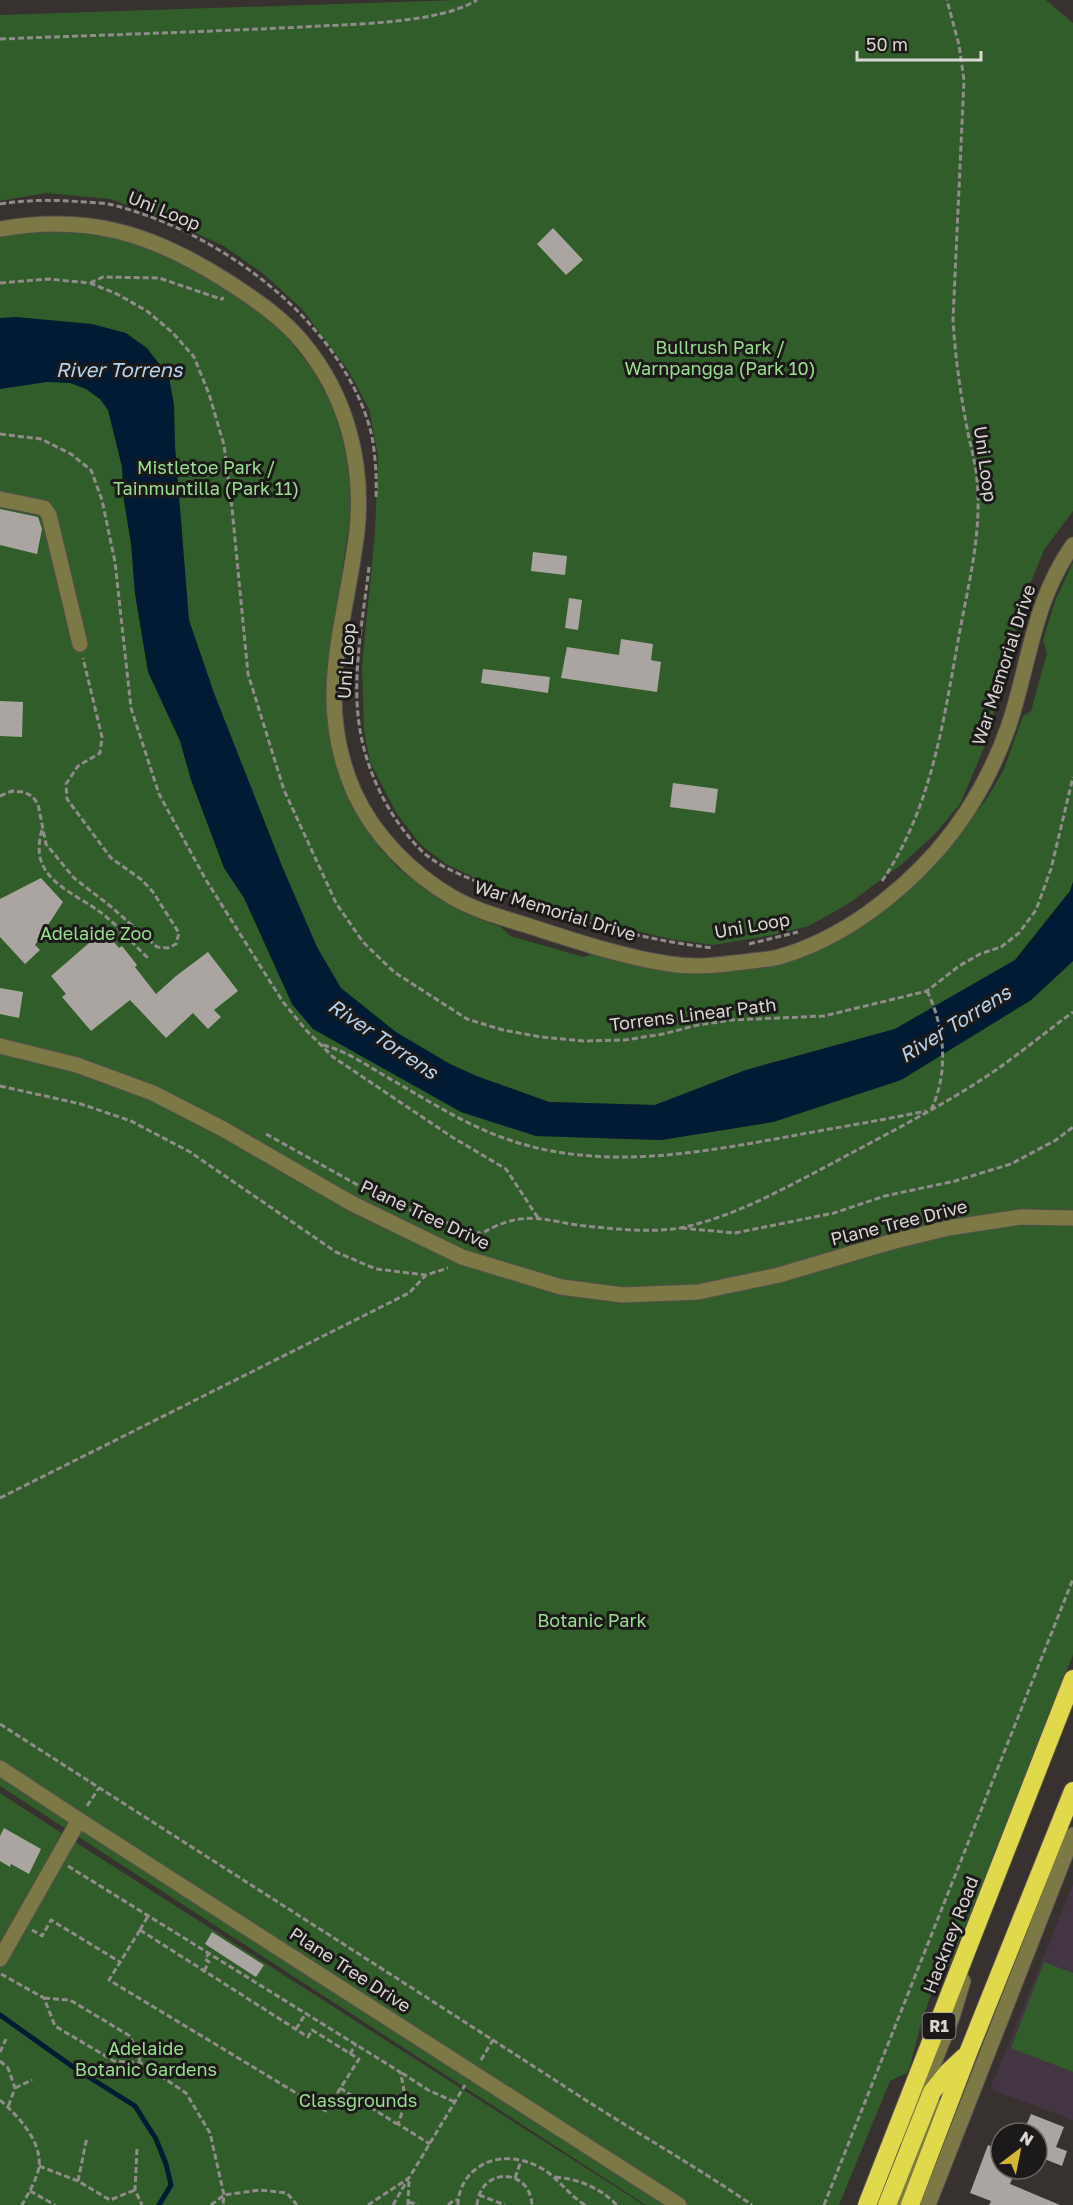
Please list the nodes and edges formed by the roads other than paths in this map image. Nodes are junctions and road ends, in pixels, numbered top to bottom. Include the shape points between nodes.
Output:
1 (0, 229) edge
2 (0, 499) edge
3 (1073, 545) edge
4 (80, 644) road end
5 (0, 1046) edge
6 (1073, 1218) edge
7 (1073, 1679) edge
8 (0, 1768) edge
9 (1073, 1791) edge
10 (79, 1820) junction
11 (1073, 1835) edge
12 (1007, 1845) junction
13 (0, 1959) edge
14 (968, 2053) junction
15 (948, 2072) junction
16 (679, 2205) edge
17 (867, 2205) edge
18 (878, 2205) edge
19 (887, 2205) edge
20 (897, 2205) edge
21 (910, 2205) edge
22 (927, 2205) edge

1 - 3 street, War Memorial Drive via 79,225 128,232 173,250 240,290 286,325 313,356 340,404 356,452 357,532 333,694 334,718 352,787 366,817 384,840 431,884 487,913 550,933 672,965 710,966 778,957 834,934 872,911 936,852 981,790 1008,726 1047,590
2 - 4 street via 44,508 49,515
5 - 6 street, Plane Tree Drive via 77,1065 153,1093 351,1203 462,1257 561,1287 623,1295 698,1292 779,1275 948,1227 1021,1217
7 - 12 highway, Hackney Road / R1
8 - 10 street, Plane Tree Drive
9 - 14 highway, R1
10 - 13 street
10 - 16 street, Plane Tree Drive
11 - 22 street
12 - 17 highway, Hackney Road / R1
12 - 18 street via 951,2017
14 - 15 highway
14 - 21 highway, R1
15 - 19 highway via 932,2092
15 - 20 street

